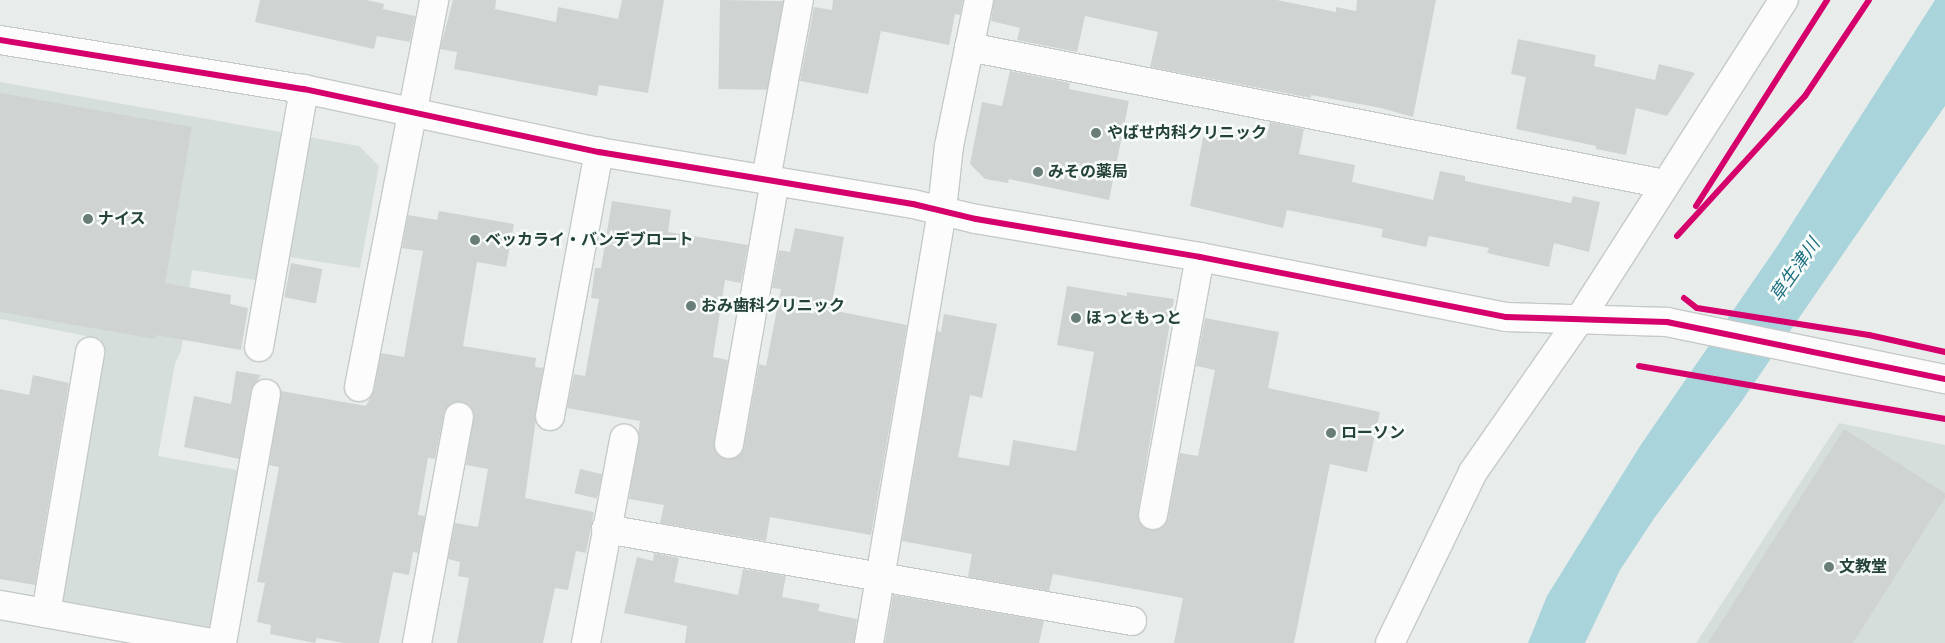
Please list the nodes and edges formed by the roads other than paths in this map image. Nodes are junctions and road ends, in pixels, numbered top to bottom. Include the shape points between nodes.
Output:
1 (434, 0) edge
2 (799, 0) edge
3 (979, 0) edge
4 (1784, 0) edge
5 (0, 40) edge
6 (969, 47) junction
7 (304, 89) junction
8 (411, 112) junction
9 (599, 152) junction
10 (770, 180) junction
11 (1664, 184) junction
12 (942, 210) junction
13 (1200, 257) junction
14 (1579, 320) junction
15 (259, 347) dead end
16 (90, 352) dead end
17 (1945, 379) edge
18 (359, 387) dead end
19 (266, 394) dead end
20 (550, 416) dead end
21 (459, 417) dead end
22 (624, 439) dead end
23 (729, 444) dead end
24 (1153, 515) dead end
25 (606, 529) junction
26 (881, 576) junction
27 (0, 605) edge
28 (46, 613) junction
29 (1132, 621) dead end
30 (132, 636) edge
31 (211, 643) edge
32 (222, 643) edge
33 (417, 643) edge
34 (586, 643) edge
35 (869, 643) edge
36 (1390, 643) edge

1 - 8 street
2 - 10 street
3 - 6 street
4 - 11 street
5 - 7 street
6 - 11 street
6 - 12 street via 949,146
7 - 8 street
7 - 15 street
8 - 9 street
8 - 18 street
9 - 10 street
9 - 20 street
10 - 12 street
10 - 23 street
11 - 14 street
12 - 13 street
12 - 26 street
13 - 14 street via 1506,317
13 - 24 street
14 - 17 street via 1676,324
14 - 36 street via 1473,472
16 - 28 street
19 - 32 street
21 - 33 street
22 - 25 street
25 - 26 street
25 - 34 street
26 - 29 street
26 - 35 street
27 - 28 street
28 - 30 street
30 - 31 street

